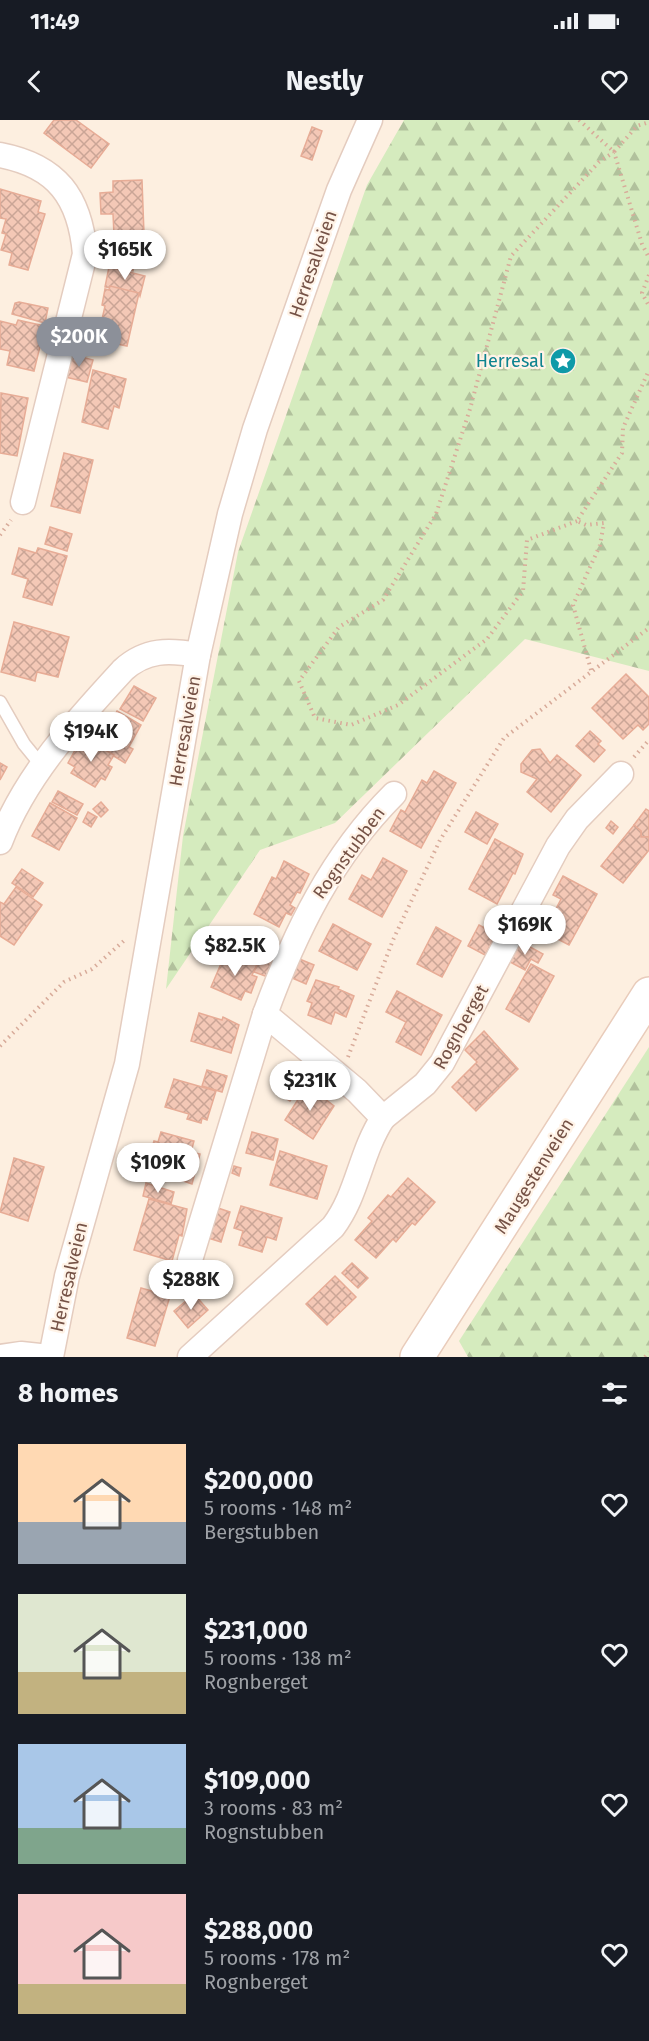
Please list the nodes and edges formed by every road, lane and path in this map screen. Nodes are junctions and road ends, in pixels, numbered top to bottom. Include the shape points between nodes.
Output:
1 (370, 120) edge
2 (579, 120) edge
3 (649, 122) edge
4 (614, 152) junction
5 (0, 154) edge
6 (649, 258) edge
7 (649, 275) edge
8 (649, 306) edge
9 (649, 370) edge
10 (23, 502) dead end
11 (577, 520) junction
12 (649, 628) edge
13 (198, 655) junction
14 (591, 670) junction
15 (0, 702) edge
16 (42, 766) junction
17 (621, 774) dead end
18 (394, 794) dead end
19 (0, 842) edge
20 (130, 936) dead end
21 (649, 994) edge
22 (265, 1014) junction
23 (0, 1046) edge
24 (341, 1070) junction
25 (383, 1118) junction
26 (190, 1260) dead end
27 (649, 1352) edge
28 (0, 1357) edge
29 (50, 1357) edge
30 (190, 1357) edge
31 (417, 1357) edge
32 (645, 1357) edge

1 - 13 street, Herresalveien via 339,190 255,429 230,514
2 - 4 path
3 - 4 path via 637,126
4 - 6 path
4 - 11 path via 599,162 511,256 470,409 436,513 383,600 339,627 299,681 315,718 351,725 398,705 487,639 523,591 527,540
5 - 10 street via 30,162 55,178 80,218 85,254
7 - 8 path via 642,293
9 - 11 path via 623,428 622,453
11 - 14 path via 585,525 604,523 600,545 573,605
12 - 14 path
13 - 16 street via 159,651 133,661
13 - 29 street, Herresalveien via 127,1064 67,1275
14 - 24 path via 504,738 440,840 393,940
15 - 16 lane
16 - 19 street
17 - 25 street, Rognberget via 558,846 433,1076
18 - 22 street, Rognstubben via 373,815 312,902
20 - 23 path via 92,969 63,982
21 - 31 main road, Maugestenveien
22 - 24 street
22 - 26 street, Rognstubben
24 - 25 street
25 - 30 street, Rognberget via 364,1151 347,1206 333,1227
27 - 32 path
28 - 29 street

